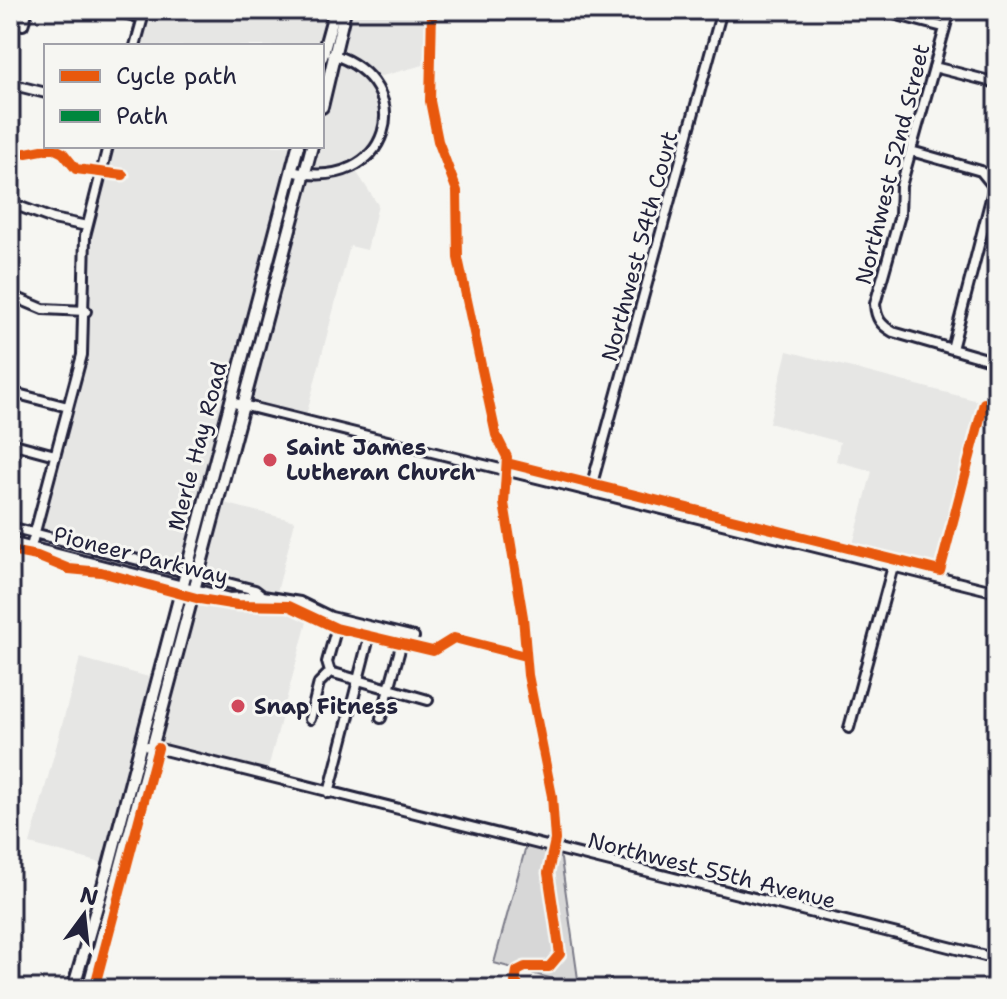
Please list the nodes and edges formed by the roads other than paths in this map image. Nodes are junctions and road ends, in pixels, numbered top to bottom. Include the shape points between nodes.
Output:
1 (28, 10) edge
2 (113, 10) edge
3 (335, 10) edge
4 (345, 10) edge
5 (722, 10) edge
6 (878, 10) edge
7 (950, 10) edge
8 (144, 14) edge
9 (23, 25) dead end
10 (943, 27) junction
11 (136, 44) edge
12 (327, 55) edge
13 (934, 67) junction
14 (997, 83) edge
15 (10, 84) edge
16 (324, 86) edge
17 (44, 92) edge
18 (107, 148) edge
19 (297, 148) edge
20 (312, 148) edge
21 (911, 151) junction
22 (291, 171) junction
23 (305, 174) junction
24 (10, 203) edge
25 (87, 226) junction
26 (10, 295) edge
27 (86, 311) junction
28 (952, 349) junction
29 (997, 362) edge
30 (10, 392) edge
31 (230, 402) junction
32 (243, 405) junction
33 (68, 407) junction
34 (55, 455) junction
35 (10, 458) edge
36 (590, 491) junction
37 (10, 527) edge
38 (34, 533) junction
39 (10, 542) edge
40 (31, 547) junction
41 (893, 566) junction
42 (183, 574) junction
43 (196, 577) junction
44 (180, 587) junction
45 (192, 591) junction
46 (997, 592) edge
47 (263, 596) junction
48 (339, 619) junction
49 (367, 645) dead end
50 (330, 672) junction
51 (358, 681) junction
52 (389, 689) junction
53 (428, 700) dead end
54 (381, 718) dead end
55 (310, 719) dead end
56 (849, 728) dead end
57 (145, 746) junction
58 (329, 793) junction
59 (997, 959) edge
60 (73, 989) edge
61 (88, 989) edge

1 - 9 street
2 - 8 street
3 - 12 main road
4 - 12 main road
5 - 36 street, Northwest 54th Court
6 - 10 street
7 - 10 street, Northwest 52nd Street
8 - 11 street
10 - 13 street, Northwest 52nd Street
12 - 16 main road
12 - 23 street via 360,68 377,87 384,128 373,150 353,168 328,176
13 - 14 street
13 - 21 street, Northwest 52nd Street
15 - 17 street
18 - 25 street
19 - 22 main road, Merle Hay Road
20 - 23 main road, Merle Hay Road
21 - 28 street, Northwest 52nd Street via 875,304 882,326
21 - 28 street via 981,171 994,187
22 - 23 street
22 - 31 main road, Merle Hay Road
23 - 32 main road, Merle Hay Road
24 - 25 street
25 - 27 street
26 - 27 street via 43,309
27 - 33 street via 82,355
28 - 29 street
30 - 33 street
31 - 32 street
31 - 42 main road, Merle Hay Road
32 - 36 street
32 - 43 main road, Merle Hay Road
33 - 34 street
34 - 35 street via 14,444
34 - 38 street
36 - 41 street
37 - 38 street, Pioneer Parkway
38 - 40 street
38 - 42 street, Pioneer Parkway
39 - 40 street, Pioneer Parkway
40 - 44 street, Pioneer Parkway
41 - 46 street
41 - 56 street
42 - 43 street, Pioneer Parkway
42 - 44 main road, Merle Hay Road
43 - 45 main road, Merle Hay Road
43 - 47 street, Pioneer Parkway
44 - 45 street, Pioneer Parkway
44 - 57 main road, Merle Hay Road
45 - 47 street, Pioneer Parkway via 229,598
45 - 57 main road, Merle Hay Road
47 - 48 street, Pioneer Parkway via 300,602
48 - 50 street via 327,662
48 - 52 street, Pioneer Parkway via 409,636
49 - 51 street
50 - 51 street
50 - 55 street via 320,680
51 - 52 street
51 - 58 street
52 - 53 street
52 - 54 street
57 - 58 street, Northwest 55th Avenue
57 - 60 main road, Merle Hay Road
57 - 61 main road, Merle Hay Road
58 - 59 street, Northwest 55th Avenue

